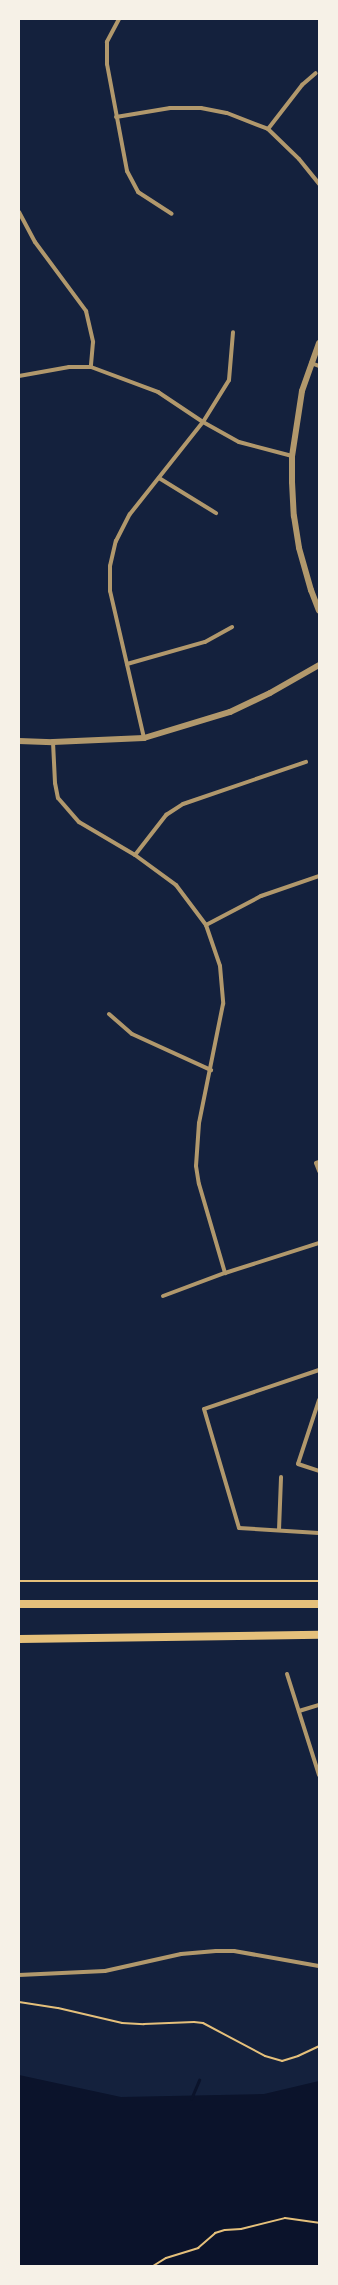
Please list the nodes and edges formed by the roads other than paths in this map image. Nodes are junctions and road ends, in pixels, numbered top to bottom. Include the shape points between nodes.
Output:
1 (118, 19) edge
2 (316, 73) dead end
3 (116, 117) junction
4 (268, 129) junction
5 (319, 184) edge
6 (19, 212) edge
7 (172, 214) dead end
8 (233, 332) dead end
9 (319, 343) edge
10 (311, 363) junction
11 (319, 366) edge
12 (91, 367) junction
13 (19, 376) edge
14 (204, 422) junction
15 (292, 456) junction
16 (160, 478) junction
17 (216, 513) dead end
18 (319, 611) edge
19 (232, 627) dead end
20 (127, 664) junction
21 (319, 665) edge
22 (144, 738) junction
23 (19, 741) edge
24 (53, 742) junction
25 (306, 762) dead end
26 (135, 855) junction
27 (319, 876) edge
28 (206, 925) junction
29 (109, 1014) dead end
30 (211, 1070) junction
31 (319, 1162) edge
32 (319, 1172) edge
33 (319, 1243) edge
34 (225, 1273) junction
35 (163, 1296) dead end
36 (319, 1370) edge
37 (313, 1372) junction
38 (319, 1376) edge
39 (319, 1400) edge
40 (319, 1471) edge
41 (281, 1477) dead end
42 (279, 1530) junction
43 (319, 1533) edge
44 (19, 1604) edge
45 (319, 1604) edge
46 (319, 1635) edge
47 (19, 1639) edge
48 (287, 1674) dead end
49 (319, 1705) edge
50 (299, 1711) junction
51 (319, 1774) edge
52 (319, 1966) edge
53 (19, 1975) edge

1 - 3 street via 107,42 107,64
2 - 4 street via 302,85
3 - 4 street via 170,108 201,108 227,113
3 - 7 street via 127,171 138,192
4 - 5 street via 299,159
6 - 12 street via 35,242 86,311 93,342
8 - 14 street via 229,380
9 - 10 street
10 - 11 street
10 - 15 street via 299,406
12 - 13 street via 69,367
12 - 14 street via 158,392
14 - 15 street via 239,442
14 - 16 street
15 - 18 street via 294,516 299,548
16 - 17 street
16 - 20 street via 130,514 116,541 110,566 110,592
19 - 20 street via 205,642
20 - 22 street
21 - 22 street via 230,712
22 - 24 street
23 - 24 street
24 - 26 street via 58,798 79,822
25 - 26 street via 183,804 166,815
26 - 28 street via 176,885
27 - 28 street via 261,896
28 - 30 street via 220,966 223,1004
29 - 30 street via 132,1034
30 - 34 street via 198,1123 196,1166
31 - 32 street via 316,1163
33 - 34 street
34 - 35 street
36 - 37 street
37 - 38 street
37 - 42 street via 204,1409 239,1528
39 - 40 street via 298,1464
41 - 42 street
42 - 43 street
44 - 45 main road
46 - 47 main road
48 - 50 street
49 - 50 street
50 - 51 street
52 - 53 street via 234,1951 216,1951 181,1954 105,1971

